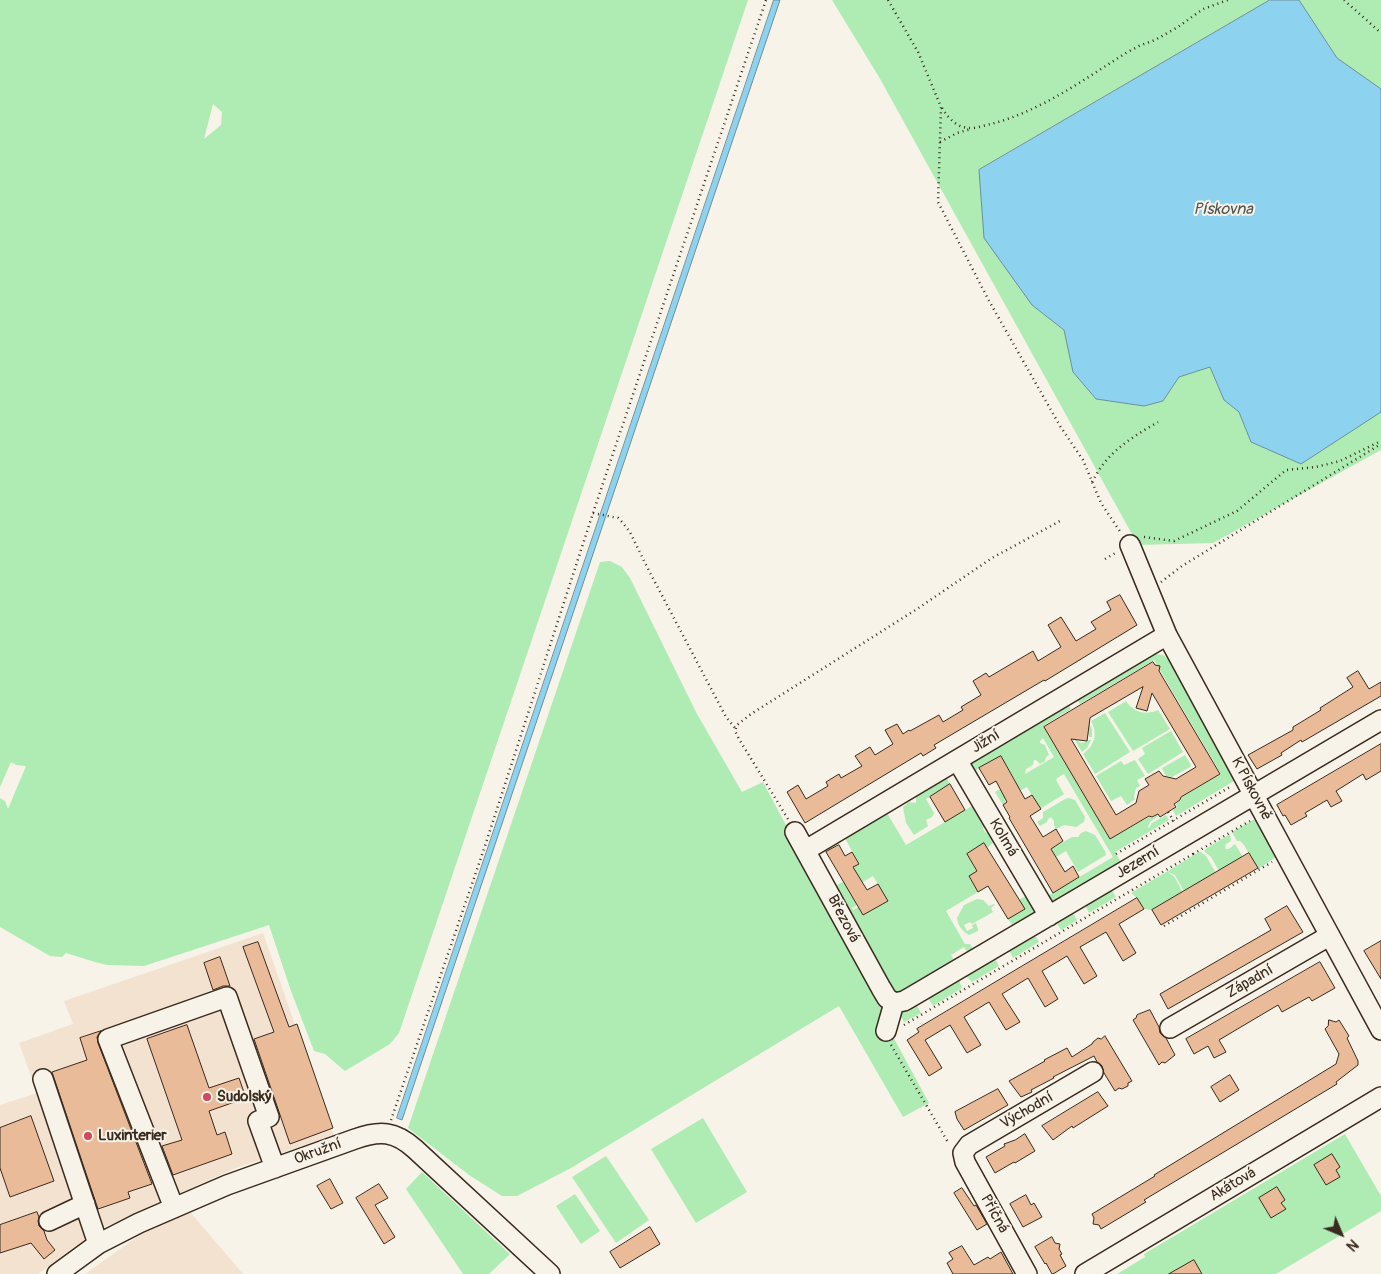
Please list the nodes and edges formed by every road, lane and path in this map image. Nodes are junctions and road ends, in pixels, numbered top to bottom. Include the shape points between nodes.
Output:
1 (766, 0) edge
2 (888, 0) edge
3 (1228, 0) edge
4 (1344, 0) edge
5 (1381, 33) edge
6 (941, 107) junction
7 (972, 128) junction
8 (940, 142) junction
9 (1158, 422) dead end
10 (1381, 442) edge
11 (1092, 482) junction
12 (593, 513) junction
13 (1060, 522) dead end
14 (1134, 540) junction
15 (1150, 590) junction
16 (1167, 635) junction
17 (1381, 720) edge
18 (735, 728) junction
19 (956, 760) junction
20 (1237, 783) dead end
21 (1254, 795) junction
22 (1255, 818) dead end
23 (795, 832) joint
24 (1190, 848) dead end
25 (806, 850) junction
26 (1116, 854) dead end
27 (1193, 854) junction
28 (1278, 859) dead end
29 (1049, 916) junction
30 (1164, 926) dead end
31 (1329, 936) junction
32 (894, 1003) junction
33 (894, 1028) junction
34 (1170, 1028) dead end
35 (1381, 1030) edge
36 (1092, 1072) dead end
37 (43, 1079) dead end
38 (1381, 1096) edge
39 (390, 1121) dead end
40 (962, 1153) junction
41 (275, 1168) junction
42 (85, 1204) junction
43 (174, 1208) junction
44 (48, 1221) dead end
45 (98, 1244) junction
46 (57, 1274) edge
47 (550, 1274) edge
48 (1027, 1274) edge
49 (1085, 1274) edge

1 - 12 path
2 - 6 path via 918,52
3 - 7 path via 1203,9 1178,27 1126,53 1045,103 1001,121
4 - 5 path
6 - 7 path via 951,120
6 - 8 path
7 - 8 path
8 - 11 path via 938,202 988,299 1060,426 1083,460
9 - 11 path via 1113,452
10 - 14 path via 1340,461 1286,470 1237,511 1174,541
10 - 15 path via 1182,566
11 - 14 path via 1101,503 1121,533
12 - 18 path via 618,518 630,532
12 - 39 path via 484,848
13 - 18 path via 992,558 751,714
14 - 15 street, K Pískovně
15 - 16 street, K Pískovně
16 - 19 street, Jižní
16 - 21 street, K Pískovně
17 - 21 street, Jezerní
18 - 23 path
19 - 25 street, Jižní
19 - 29 street, Kolmá
20 - 26 path
21 - 29 street, Jezerní
21 - 31 street, K Pískovně
22 - 27 path
23 - 25 street, Březová
24 - 27 path
25 - 32 street, Březová via 880,988
27 - 33 path
28 - 30 path
29 - 32 street, Jezerní via 904,1001
31 - 34 street, Západní
31 - 35 street, K Pískovně
32 - 33 street
33 - 40 path via 885,1035 952,1147
36 - 40 street, Východní via 970,1145
37 - 42 street
38 - 49 street, Akátová
40 - 48 street, Příčná
41 - 43 street, Okružní
41 - 43 street via 258,1121 269,1117 227,997 108,1039
41 - 47 street, Okružní via 365,1135 382,1133 396,1136 415,1149
42 - 44 street
42 - 45 street
43 - 45 street, Okružní
45 - 46 street, Okružní

